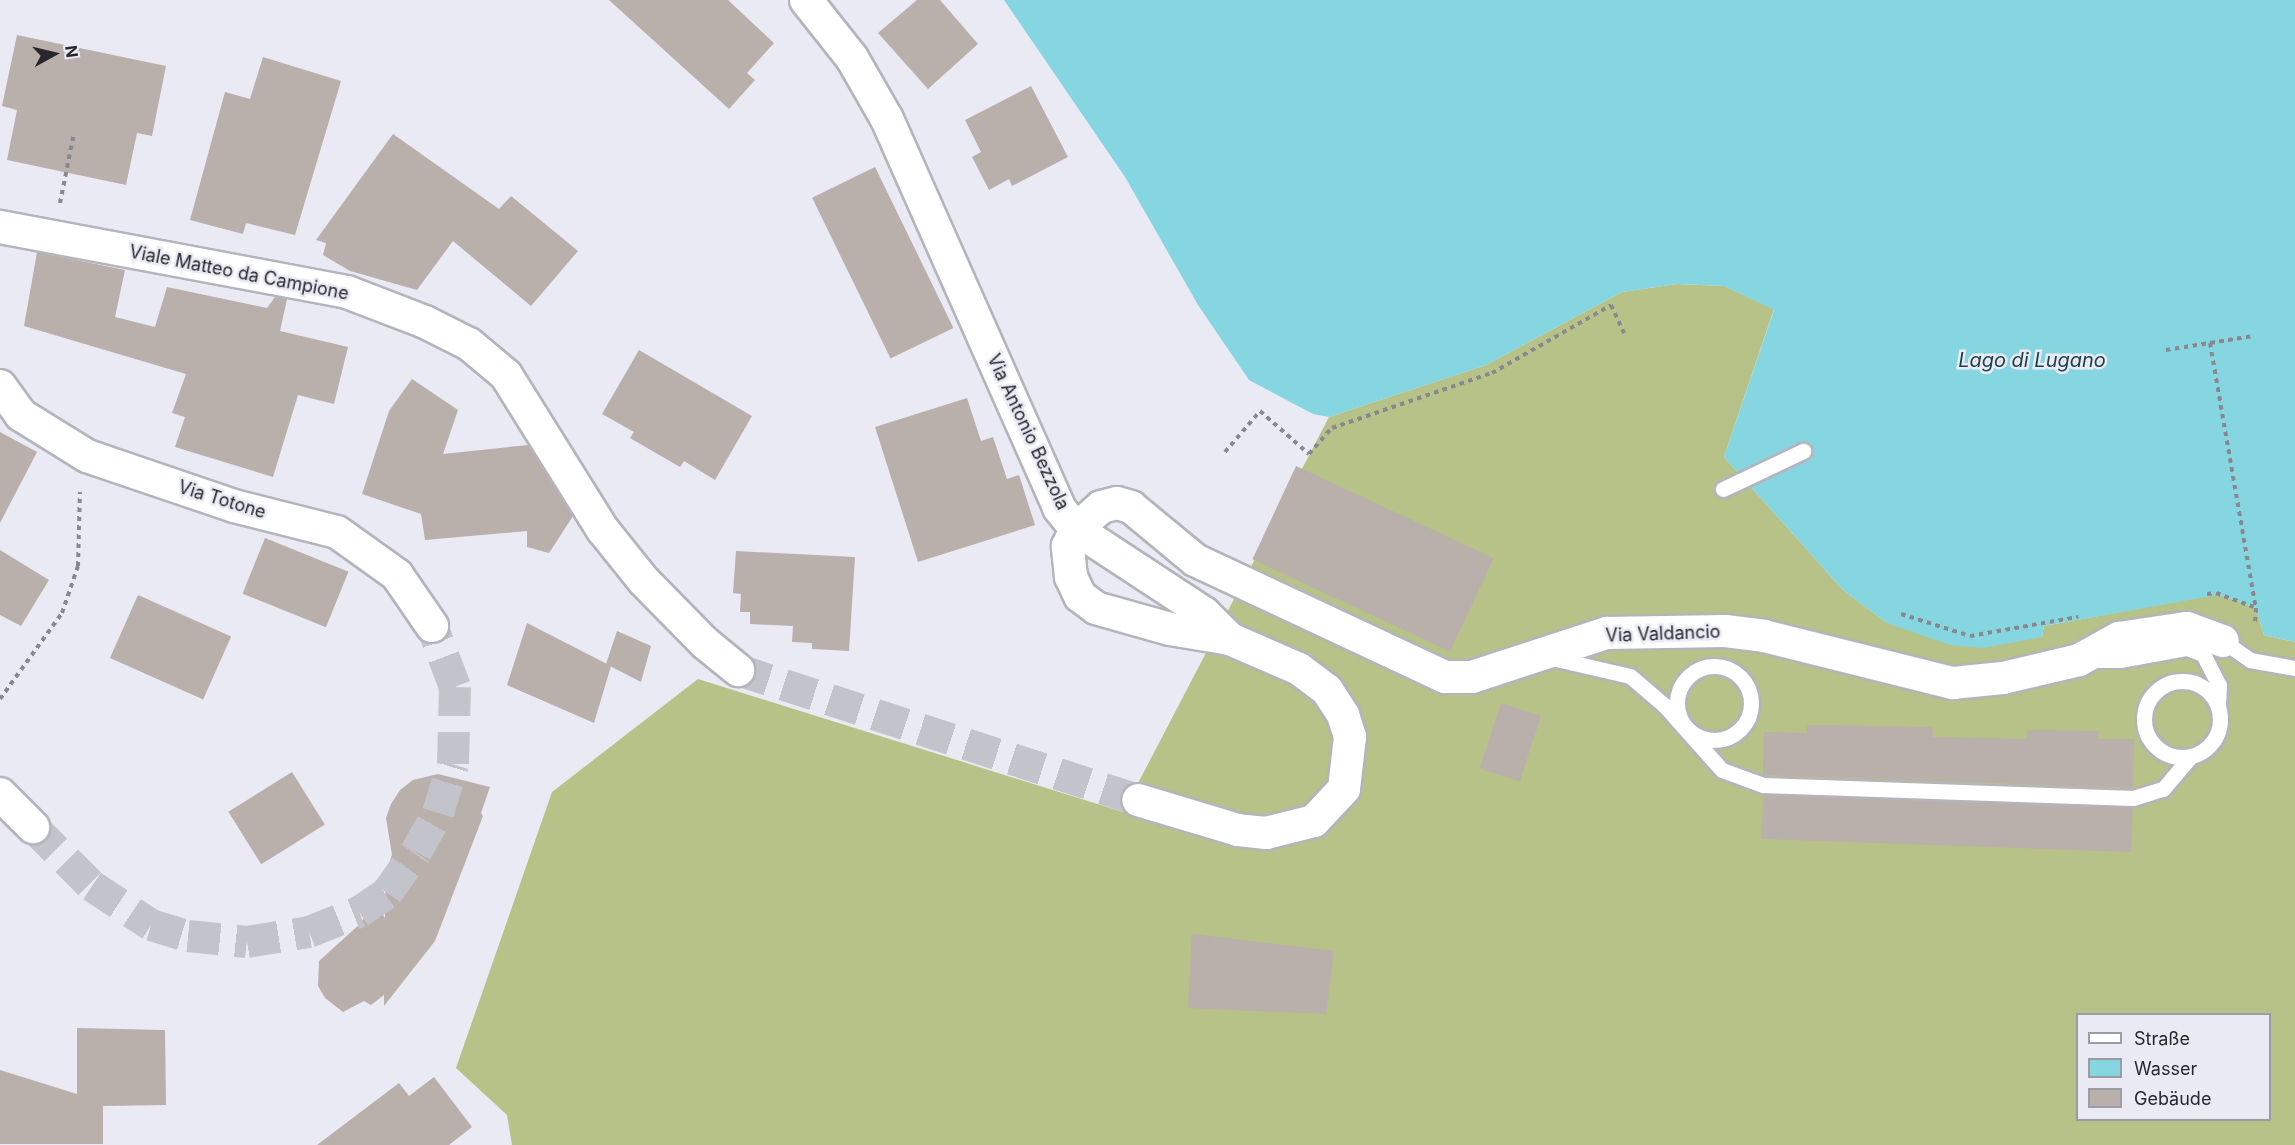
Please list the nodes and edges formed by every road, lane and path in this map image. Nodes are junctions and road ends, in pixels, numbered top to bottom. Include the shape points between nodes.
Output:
1 (806, 0) edge
2 (74, 133) dead end
3 (58, 213) dead end
4 (2, 236) edge
5 (1624, 333) dead end
6 (2253, 336) dead end
7 (2211, 343) junction
8 (2166, 350) dead end
9 (0, 386) edge
10 (1225, 452) dead end
11 (1803, 452) dead end
12 (87, 456) junction
13 (1723, 489) dead end
14 (1076, 529) junction
15 (2205, 595) dead end
16 (2254, 607) junction
17 (1901, 614) dead end
18 (2087, 616) dead end
19 (432, 626) tunnel mouth
20 (1230, 639) junction
21 (2223, 641) joint
22 (1537, 656) junction
23 (2079, 660) junction
24 (2250, 660) junction
25 (2295, 668) edge
26 (738, 670) tunnel mouth
27 (0, 699) edge
28 (2218, 708) junction
29 (1690, 732) junction
30 (2191, 756) junction
31 (0, 794) edge
32 (1138, 800) tunnel mouth
33 (33, 827) tunnel mouth

1 - 14 street, Via Antonio Bezzola via 852,58 887,119 1059,508
2 - 3 path
4 - 26 street, Viale Matteo da Campione via 347,292 469,344 506,375 603,530 644,581 705,643
5 - 10 path via 1611,305 1492,373 1332,428 1309,454 1260,411
6 - 7 path
7 - 8 path
7 - 16 path
9 - 12 street, Via Totone via 21,415
11 - 13 lane
12 - 19 street, Via Totone via 234,506 337,532 398,575
12 - 27 path via 80,481 78,566 62,613
14 - 20 street, Via Antonio Bezzola via 1204,613
14 - 20 street via 1068,546 1071,577 1080,596 1096,608 1170,629
14 - 22 street, Via Valdancio via 1101,507 1117,503 1131,507 1195,560 1445,677 1472,677
15 - 16 path via 2216,593
16 - 24 path
17 - 18 path via 1970,636
20 - 32 street, Via Antonio Bezzola via 1299,669 1327,690 1343,715 1350,737 1350,764 1344,789 1314,821 1266,833 1238,831
21 - 23 street, Via Valdancio via 2187,628 2119,638
21 - 24 lane
22 - 23 street, Via Valdancio via 1607,633 1725,631 1764,636 1953,683 1986,681
22 - 29 lane via 1598,666 1630,676
23 - 28 lane via 2120,660 2187,648 2203,654 2219,685
24 - 25 lane
28 - 30 lane via 2220,720 2215,738 2202,752
28 - 30 lane via 2204,688 2180,681 2168,684 2150,700 2145,712 2149,736 2166,753
29 - 29 lane via 1713,740 1737,732 1750,711 1750,699 1740,677 1730,670 1707,667 1686,678 1680,689 1678,712
29 - 30 lane via 1722,770 1763,785 2133,798 2163,789
31 - 33 street

